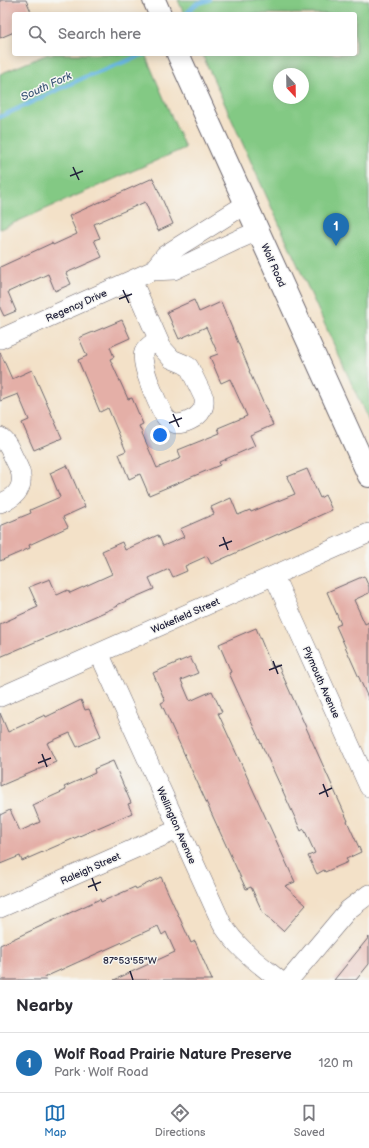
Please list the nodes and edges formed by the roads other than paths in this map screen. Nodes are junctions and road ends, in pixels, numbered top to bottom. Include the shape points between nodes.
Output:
1 (154, 0) edge
2 (159, 12) edge
3 (179, 56) edge
4 (246, 204) junction
5 (258, 231) junction
6 (152, 271) junction
7 (132, 280) junction
8 (0, 339) edge
9 (157, 340) dead end
10 (0, 437) edge
11 (369, 476) edge
12 (0, 503) edge
13 (369, 533) edge
14 (274, 576) junction
15 (99, 653) junction
16 (0, 697) edge
17 (369, 787) edge
18 (179, 829) junction
19 (369, 894) edge
20 (0, 908) edge
21 (279, 980) edge
22 (289, 980) edge

1 - 2 main road
3 - 4 main road, Wolf Road
4 - 5 main road, Wolf Road
4 - 6 street, Regency Drive via 165,255
5 - 6 street, Regency Drive via 174,270
5 - 11 main road, Wolf Road
6 - 7 street, Regency Drive
7 - 8 street, Regency Drive
7 - 9 street
10 - 12 street via 8,445 22,475 20,488 16,494 10,500
13 - 14 street, Wakefield Street
14 - 15 street, Wakefield Street
14 - 17 street, Plymouth Avenue
15 - 16 street, Wakefield Street
15 - 18 street, Wellington Avenue
18 - 20 street, Raleigh Street
18 - 21 street, Wellington Avenue via 215,910 231,938
19 - 22 street via 348,910

